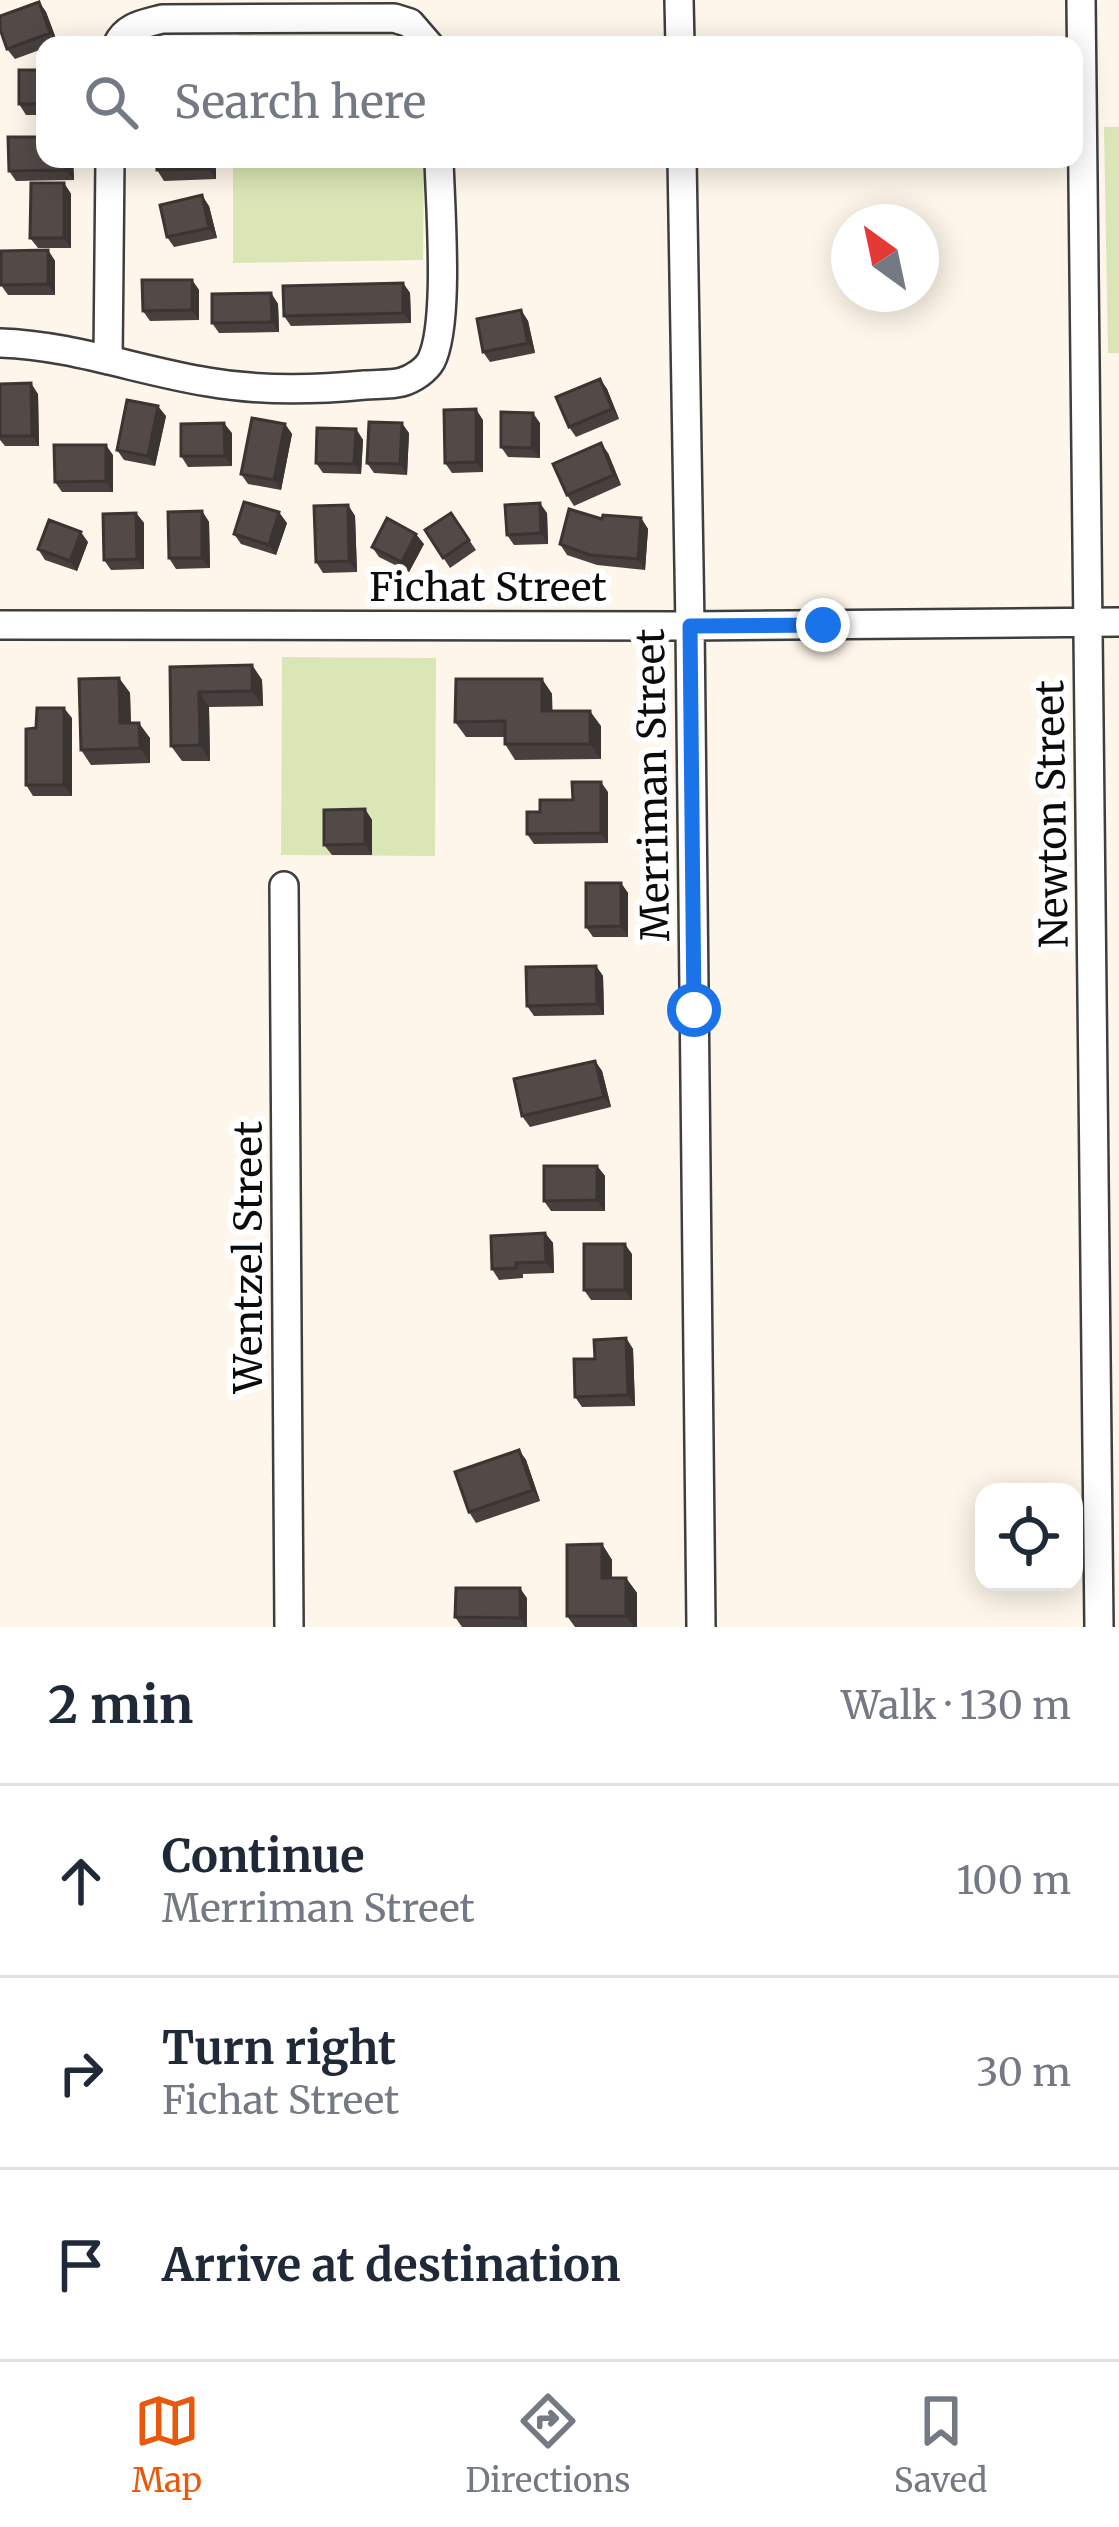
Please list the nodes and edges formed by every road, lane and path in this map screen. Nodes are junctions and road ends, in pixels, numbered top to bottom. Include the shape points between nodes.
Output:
1 (679, 0) edge
2 (1081, 0) edge
3 (122, 36) edge
4 (421, 36) edge
5 (680, 36) edge
6 (1081, 36) edge
7 (1083, 156) edge
8 (110, 168) edge
9 (439, 168) edge
10 (682, 168) edge
11 (0, 343) edge
12 (108, 360) junction
13 (1089, 622) junction
14 (1119, 622) edge
15 (0, 625) edge
16 (690, 626) junction
17 (284, 886) dead end
18 (289, 1627) edge
19 (700, 1627) edge
20 (1099, 1627) edge

1 - 5 street
2 - 6 street, Newton Street
3 - 4 street via 162,19 394,18
7 - 13 street, Newton Street
8 - 12 street
9 - 12 street via 439,335 425,370 402,382 268,388
10 - 16 street, Merriman Street
11 - 12 street
13 - 14 street, Fichat Street
13 - 16 street, Fichat Street
13 - 20 street, Newton Street
15 - 16 street, Fichat Street
16 - 19 street, Merriman Street
17 - 18 street, Wentzel Street

